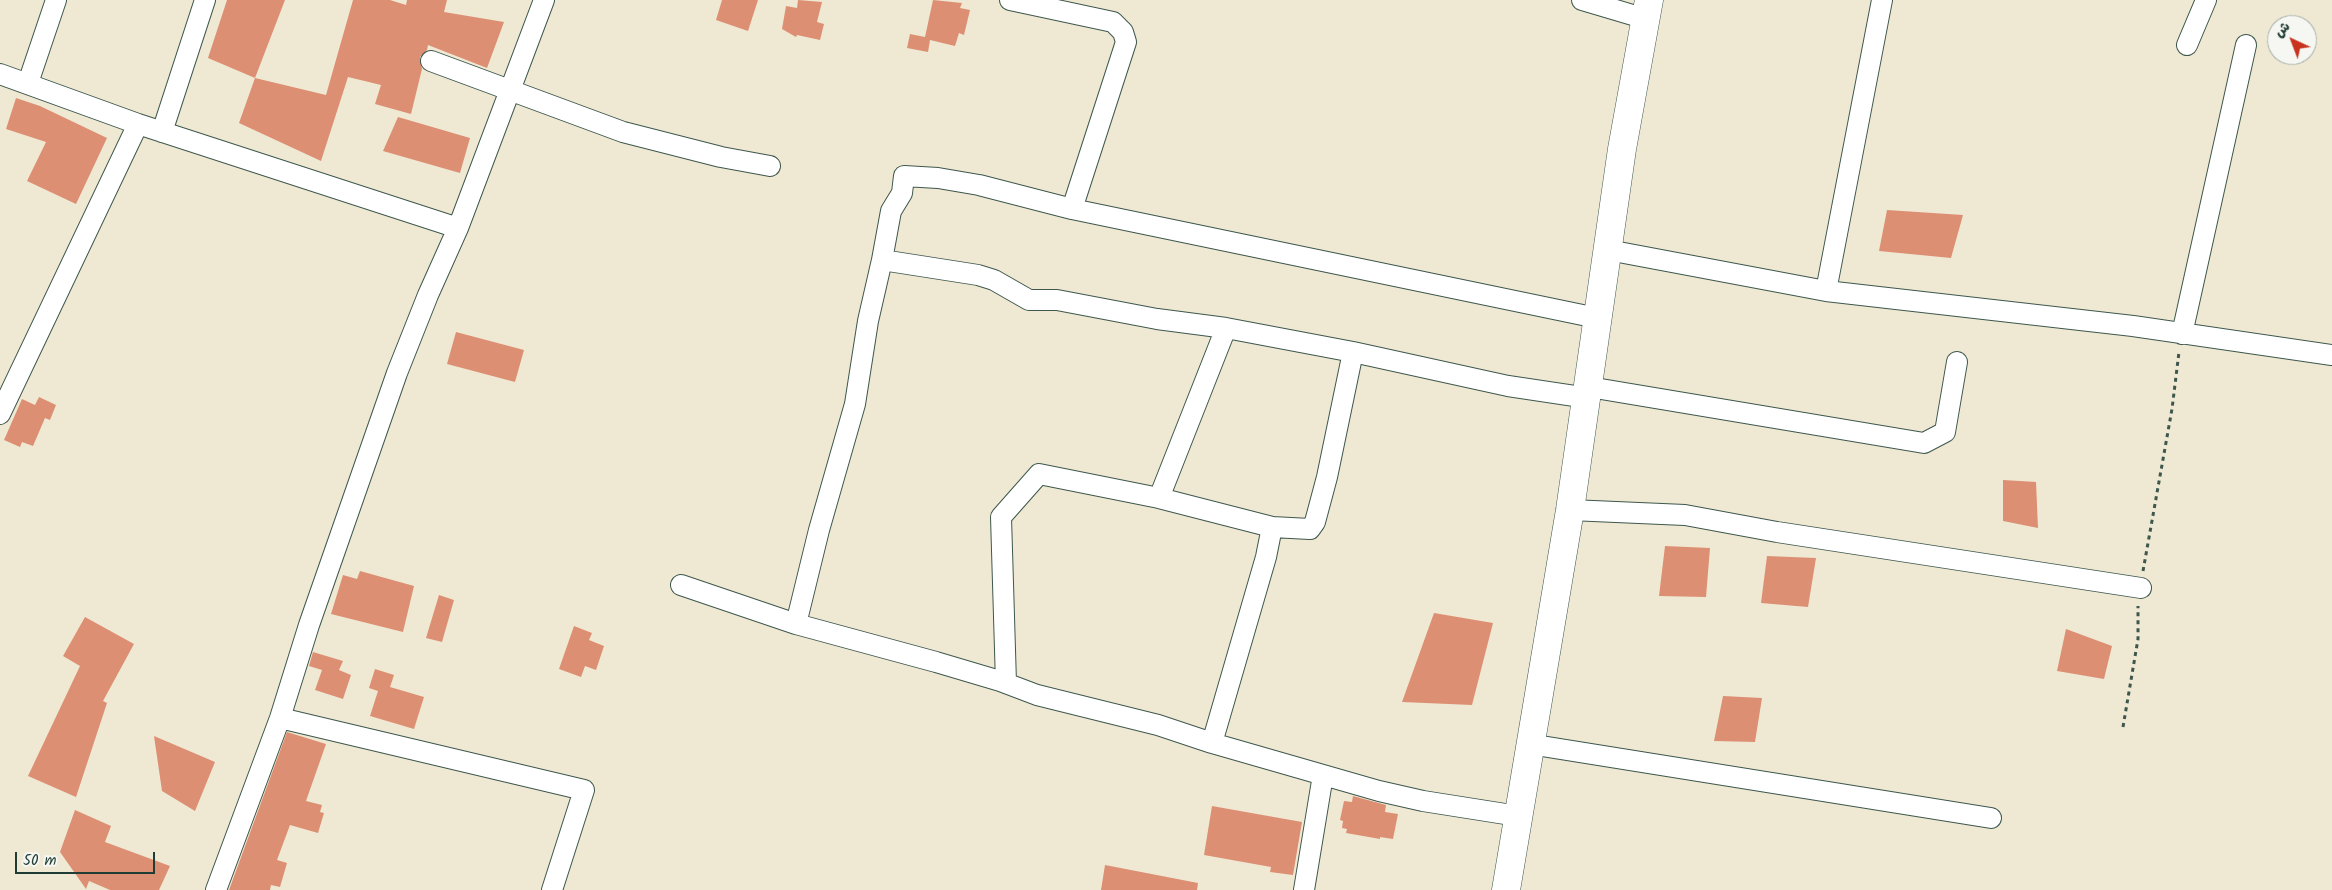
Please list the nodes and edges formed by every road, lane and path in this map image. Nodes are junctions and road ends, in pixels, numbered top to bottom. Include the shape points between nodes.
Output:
1 (56, 0) edge
2 (204, 0) edge
3 (544, 0) edge
4 (1010, 0) edge
5 (1582, 0) edge
6 (1882, 0) edge
7 (2206, 0) edge
8 (1648, 10) edge
9 (2187, 45) dead end
10 (2246, 45) dead end
11 (432, 61) dead end
12 (0, 74) edge
13 (28, 83) junction
14 (509, 89) junction
15 (138, 124) junction
16 (162, 132) junction
17 (770, 166) dead end
18 (1072, 209) junction
19 (458, 228) junction
20 (1608, 250) junction
21 (882, 260) junction
22 (1826, 290) junction
23 (1597, 318) junction
24 (1226, 328) junction
25 (2182, 334) junction
26 (1353, 352) junction
27 (2332, 355) edge
28 (1957, 362) dead end
29 (1588, 392) junction
30 (0, 414) edge
31 (1159, 498) junction
32 (1570, 510) junction
33 (1272, 527) junction
34 (681, 585) dead end
35 (2140, 588) junction
36 (796, 624) junction
37 (1006, 683) junction
38 (280, 718) junction
39 (2123, 727) dead end
40 (1212, 743) junction
41 (1529, 744) junction
42 (1323, 775) junction
43 (1518, 816) junction
44 (1991, 818) dead end
45 (216, 890) edge
46 (552, 890) edge
47 (1304, 890) edge
48 (1506, 890) edge

1 - 13 street
2 - 16 street
3 - 14 street
4 - 18 street via 1113,22 1124,32 1126,42
5 - 8 street
6 - 22 street
7 - 9 street
8 - 20 main road via 1622,149
10 - 25 street
11 - 14 street
12 - 13 street
13 - 15 street
14 - 17 street via 624,132
14 - 19 street
15 - 16 street
15 - 30 street
16 - 19 street
18 - 21 street via 979,185 904,176 902,193 891,212
18 - 23 street
19 - 38 street via 394,382
20 - 22 street
20 - 23 main road
21 - 24 street via 978,275 994,280 1029,300 1057,300
21 - 36 street via 868,321 855,404
22 - 25 street
23 - 29 main road
24 - 26 street
24 - 31 street
25 - 27 street
25 - 35 path
26 - 29 street via 1508,386
26 - 33 street via 1327,477 1313,526 1310,529
28 - 29 street via 1944,432 1924,443
29 - 32 main road
31 - 33 street
31 - 37 street via 1039,474 1001,517
32 - 35 street via 1685,515 1787,534
32 - 41 main road
33 - 40 street
34 - 36 street
35 - 39 path via 2138,639
36 - 37 street
37 - 40 street via 1037,695 1158,725
38 - 45 street
38 - 46 street via 584,790
40 - 42 street
41 - 43 main road
41 - 44 street
42 - 43 street via 1423,801
42 - 47 street
43 - 48 main road

